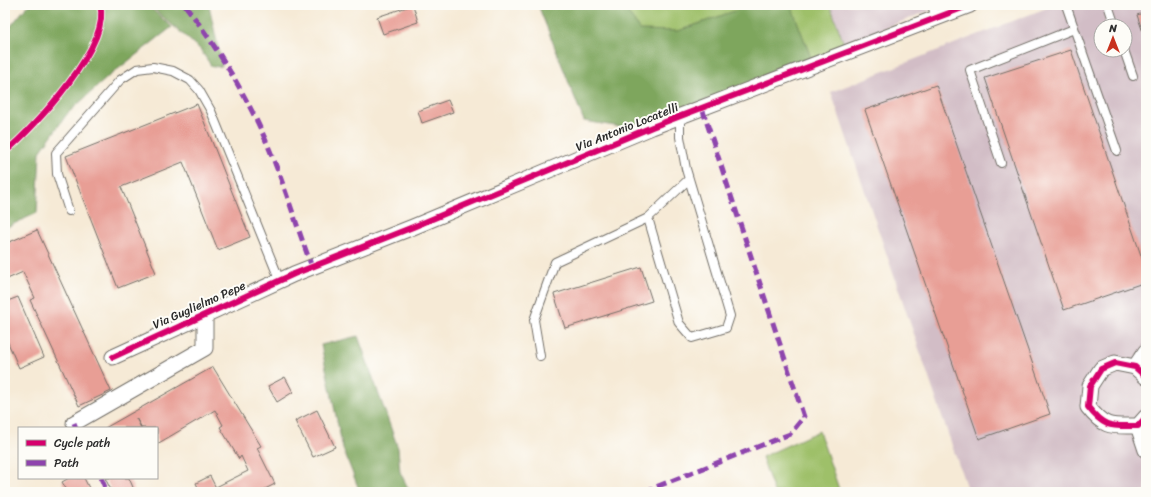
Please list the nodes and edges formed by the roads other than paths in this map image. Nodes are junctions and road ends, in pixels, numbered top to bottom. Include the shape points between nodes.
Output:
1 (970, 5) edge
2 (1066, 5) edge
3 (1108, 5) edge
4 (934, 12) edge
5 (1112, 18) edge
6 (1074, 29) junction
7 (1127, 58) edge
8 (1133, 76) dead end
9 (680, 117) junction
10 (1117, 151) dead end
11 (1001, 163) dead end
12 (689, 179) junction
13 (69, 211) dead end
14 (648, 218) junction
15 (294, 274) joint
16 (280, 281) junction
17 (205, 314) junction
18 (1146, 351) edge
19 (540, 356) dead end
20 (113, 357) dead end
21 (1141, 372) edge
22 (1142, 422) edge
23 (74, 423) dead end
24 (1146, 450) edge

1 - 4 street, Via Antonio Locatelli
2 - 6 lane
3 - 5 lane
4 - 9 street, Via Antonio Locatelli
6 - 10 lane
6 - 11 lane via 970,70
7 - 8 lane
9 - 12 lane via 680,137
9 - 15 street, Via Antonio Locatelli
12 - 14 lane
12 - 14 lane via 730,316 726,328 692,338 679,323
13 - 16 lane via 57,174 56,153 120,80 137,69 153,67 173,70 190,80 211,111
14 - 19 lane via 555,262 534,320
15 - 16 street, Via Guglielmo Pepe
16 - 17 street, Via Guglielmo Pepe
17 - 20 street, Via Guglielmo Pepe
17 - 23 street, Via Guglielmo Pepe via 205,348
18 - 21 street
21 - 22 street via 1115,363 1101,369 1090,386 1088,407 1098,420 1112,426
22 - 24 street

